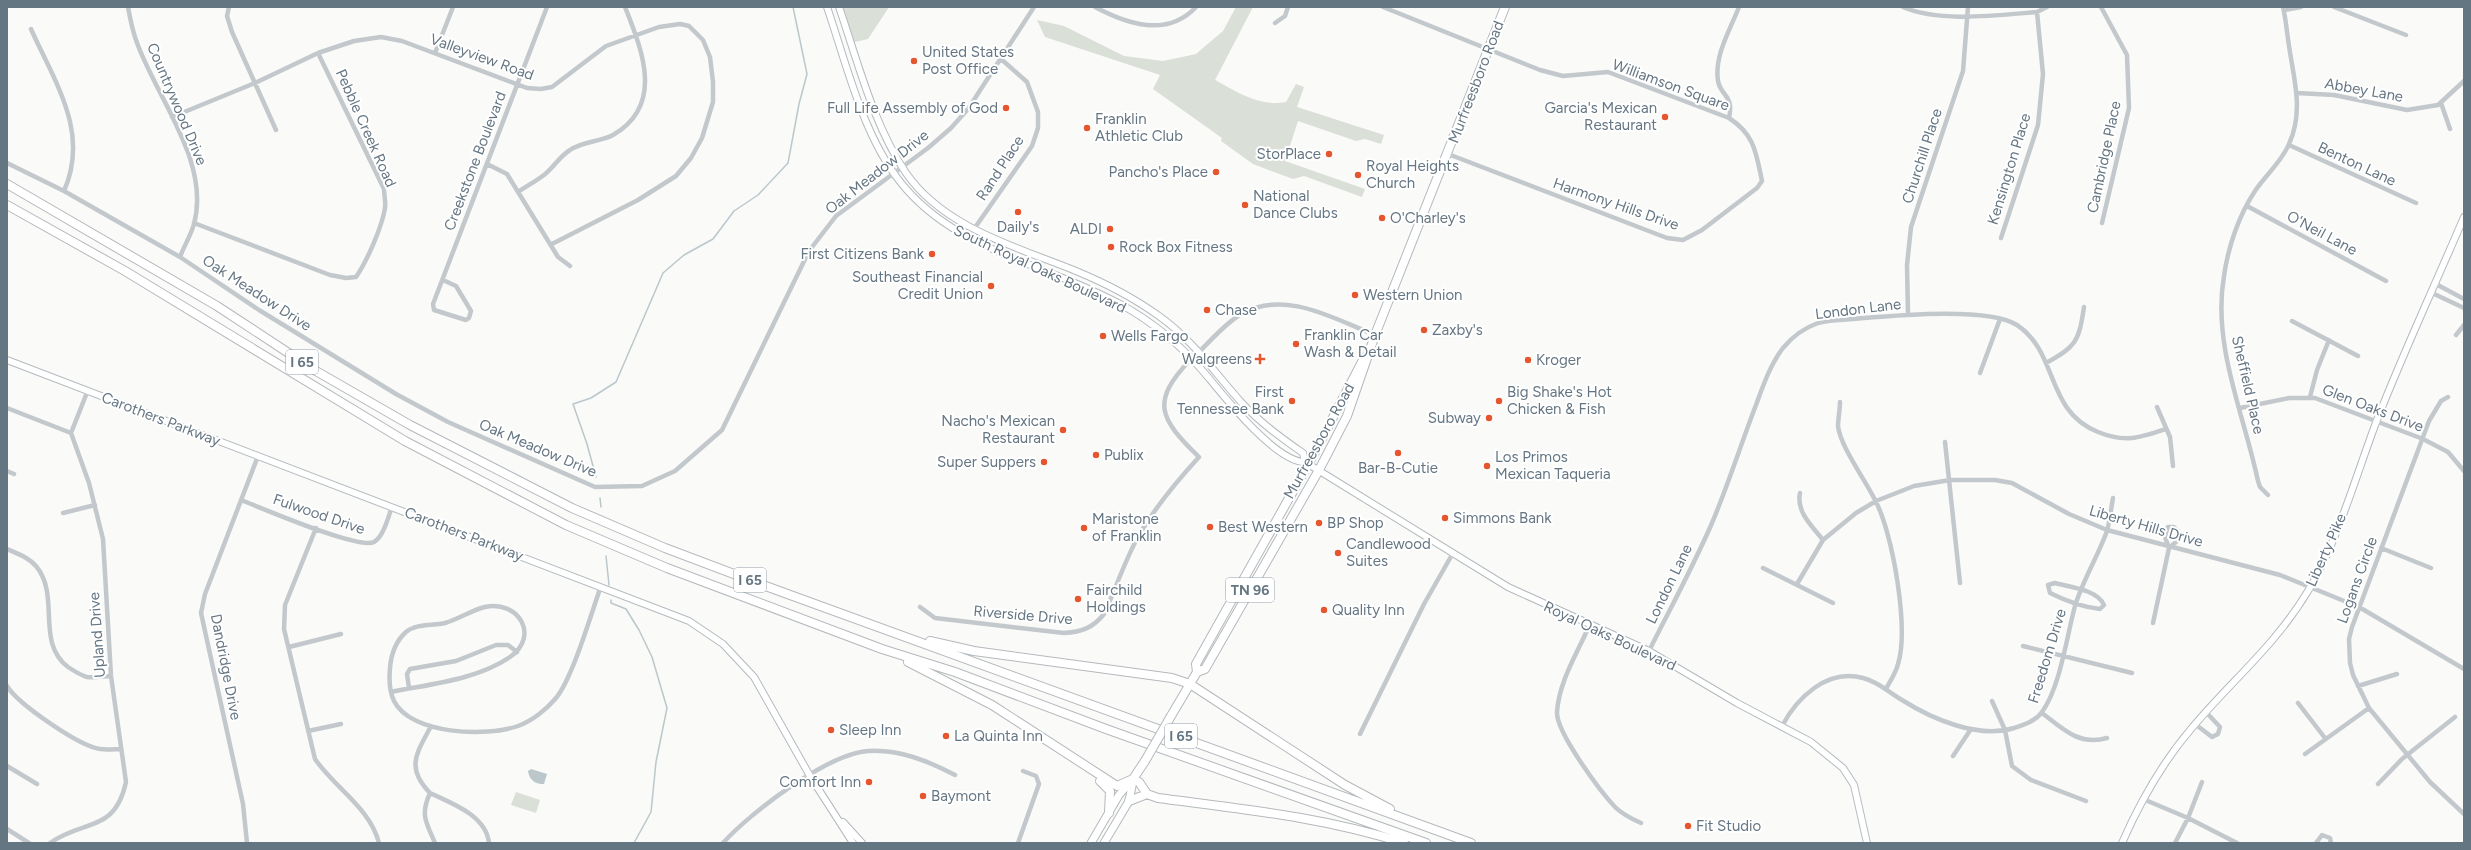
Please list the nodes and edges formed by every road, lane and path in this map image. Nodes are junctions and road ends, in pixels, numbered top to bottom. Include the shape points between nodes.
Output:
1 (128, 7) edge
2 (229, 7) edge
3 (453, 7) edge
4 (547, 7) edge
5 (625, 7) edge
6 (827, 7) edge
7 (839, 7) edge
8 (1033, 7) edge
9 (1095, 7) edge
10 (1196, 7) edge
11 (1288, 7) edge
12 (1382, 7) edge
13 (1505, 7) edge
14 (1739, 7) edge
15 (1903, 7) edge
16 (1968, 7) edge
17 (2047, 7) edge
18 (2101, 7) edge
19 (2301, 7) edge
20 (2334, 7) edge
21 (2284, 9) edge
22 (2037, 12) junction
23 (1968, 17) junction
24 (1275, 24) dead end
25 (31, 30) dead end
26 (636, 35) junction
27 (2406, 35) dead end
28 (1489, 48) junction
29 (318, 53) junction
30 (436, 53) junction
31 (1002, 59) junction
32 (2464, 81) edge
33 (255, 83) junction
34 (518, 85) junction
35 (2297, 93) junction
36 (2441, 103) junction
37 (172, 117) junction
38 (1729, 118) junction
39 (2450, 129) dead end
40 (276, 130) dead end
41 (2289, 146) junction
42 (1448, 154) junction
43 (7, 163) edge
44 (488, 164) junction
45 (902, 166) junction
46 (893, 173) junction
47 (1762, 181) joint
48 (7, 184) edge
49 (64, 191) junction
50 (518, 192) junction
51 (2416, 203) dead end
52 (7, 205) edge
53 (2247, 206) junction
54 (2464, 217) edge
55 (194, 223) junction
56 (2102, 223) dead end
57 (974, 229) junction
58 (2461, 231) edge
59 (2001, 238) dead end
60 (552, 244) junction
61 (180, 257) junction
62 (570, 266) dead end
63 (443, 280) junction
64 (2386, 281) dead end
65 (2434, 283) junction
66 (2430, 292) junction
67 (2464, 299) edge
68 (2084, 307) dead end
69 (2464, 308) edge
70 (1908, 314) junction
71 (2000, 319) junction
72 (2292, 321) dead end
73 (2464, 325) edge
74 (2456, 335) dead end
75 (1375, 336) junction
76 (2329, 340) junction
77 (1200, 350) junction
78 (2358, 356) dead end
79 (1192, 359) junction
80 (7, 360) edge
81 (2046, 363) junction
82 (1980, 373) dead end
83 (88, 390) junction
84 (2310, 397) junction
85 (2448, 397) dead end
86 (1840, 402) dead end
87 (2157, 407) dead end
88 (7, 408) edge
89 (2240, 408) junction
90 (2377, 421) junction
91 (2166, 429) junction
92 (71, 433) junction
93 (2423, 439) junction
94 (1945, 442) dead end
95 (258, 456) junction
96 (1307, 462) junction
97 (2173, 466) dead end
98 (1319, 470) junction
99 (7, 471) edge
100 (2464, 471) edge
101 (14, 474) dead end
102 (1950, 480) junction
103 (1800, 493) dead end
104 (2268, 495) dead end
105 (2113, 498) dead end
106 (241, 500) junction
107 (1876, 501) junction
108 (95, 505) junction
109 (392, 507) junction
110 (63, 513) dead end
111 (316, 528) junction
112 (2107, 530) junction
113 (1824, 540) junction
114 (2169, 548) junction
115 (2381, 548) junction
116 (7, 549) edge
117 (1452, 553) junction
118 (1763, 568) dead end
119 (2431, 568) dead end
120 (1960, 583) dead end
121 (1797, 584) junction
122 (602, 586) junction
123 (2310, 587) junction
124 (2081, 590) junction
125 (1833, 603) dead end
126 (2076, 604) junction
127 (920, 607) dead end
128 (2359, 607) junction
129 (2153, 623) dead end
130 (1590, 624) junction
131 (894, 633) junction
132 (342, 634) dead end
133 (2023, 646) dead end
134 (289, 647) junction
135 (882, 649) junction
136 (1649, 651) junction
137 (517, 652) junction
138 (2062, 656) junction
139 (2464, 669) edge
140 (1197, 672) junction
141 (2132, 673) dead end
142 (2397, 674) dead end
143 (112, 676) junction
144 (1190, 684) junction
145 (7, 686) edge
146 (2358, 686) junction
147 (409, 688) junction
148 (1886, 689) junction
149 (391, 692) junction
150 (1992, 701) dead end
151 (2298, 703) dead end
152 (2369, 708) junction
153 (2206, 712) junction
154 (2042, 713) junction
155 (2456, 717) dead end
156 (341, 724) dead end
157 (2195, 724) junction
158 (431, 726) junction
159 (1782, 726) junction
160 (1971, 729) junction
161 (2005, 730) junction
162 (308, 731) junction
163 (1360, 734) dead end
164 (2107, 738) dead end
165 (2324, 738) junction
166 (121, 749) junction
167 (2305, 754) dead end
168 (2409, 755) junction
169 (1953, 756) dead end
170 (7, 766) edge
171 (1023, 771) dead end
172 (1094, 772) junction
173 (955, 775) dead end
174 (810, 776) junction
175 (1133, 779) junction
176 (2202, 782) dead end
177 (37, 784) dead end
178 (2378, 784) dead end
179 (430, 793) junction
180 (1146, 794) junction
181 (2142, 799) junction
182 (1129, 801) junction
183 (2086, 801) dead end
184 (2463, 812) edge
185 (1108, 813) junction
186 (836, 816) junction
187 (2188, 818) junction
188 (1641, 823) dead end
189 (7, 829) edge
190 (1469, 842) edge
191 (29, 843) edge
192 (50, 843) edge
193 (247, 843) edge
194 (379, 843) edge
195 (434, 843) edge
196 (489, 843) edge
197 (722, 843) edge
198 (853, 843) edge
199 (862, 843) edge
200 (1018, 843) edge
201 (1091, 843) edge
202 (1104, 843) edge
203 (1404, 843) edge
204 (1426, 843) edge
205 (1867, 843) edge
206 (2122, 843) edge
207 (2175, 843) edge
208 (2237, 843) edge
209 (2316, 843) edge
210 (2330, 843) edge

1 - 37 street, Countrywood Drive via 136,40
2 - 33 street via 227,16 232,32
3 - 30 street
4 - 34 street, Creekstone Boulevard
5 - 26 street
6 - 46 main road, South Royal Oaks Boulevard via 868,127
7 - 45 main road, South Royal Oaks Boulevard via 879,122
8 - 31 street, Oak Meadow Drive
9 - 10 street via 1134,24 1153,28 1176,22
11 - 24 street via 1285,16
12 - 28 street, Williamson Square
13 - 28 highway, Murfreesboro Road / TN 96
14 - 38 street via 1717,66 1719,84 1731,107
15 - 23 street via 1912,11
16 - 23 street, Churchill Place
17 - 22 street
18 - 56 street, Cambridge Place via 2127,56 2128,108
19 - 21 street
20 - 27 street
21 - 35 street, Sheffield Place
22 - 23 street
22 - 59 street, Kensington Place via 2043,74 2038,125
23 - 70 street, Churchill Place via 1963,71 1912,227 1907,265
25 - 49 street via 62,99 74,133 74,158 71,175
26 - 34 street, Valleyview Road via 606,46 552,87 541,89
26 - 50 street via 646,76 646,90 642,104 633,118 624,128 611,136 584,142 570,149 544,176
26 - 60 street, Valleyview Road via 659,27 680,24 689,26 703,40 710,57 713,102 702,138 681,170 659,188
28 - 38 street, Williamson Square via 1540,70 1563,76 1608,72
28 - 42 highway, Murfreesboro Road / TN 96
29 - 30 street, Valleyview Road via 354,41 381,37
29 - 33 street, Valleyview Road
29 - 55 street, Pebble Creek Road via 384,189 386,207 356,277 330,275
30 - 34 street, Valleyview Road
31 - 45 street, Oak Meadow Drive via 968,109 951,128
31 - 57 street, Rand Place via 1027,82 1038,112 1038,128 1032,146
32 - 36 street, Abbey Lane
33 - 37 street, Valleyview Road
33 - 40 street
34 - 44 street, Creekstone Boulevard
35 - 36 street, Abbey Lane via 2334,95 2407,110 2438,106
35 - 41 street, Sheffield Place via 2296,120
36 - 39 street
37 - 55 street, Countrywood Drive via 194,172
38 - 47 street, Williamson Square via 1743,127 1753,143
41 - 51 street, Benton Lane
41 - 53 street, Sheffield Place via 2254,192
42 - 47 street, Harmony Hills Drive via 1667,238 1683,240 1702,230 1757,188
42 - 75 highway, Murfreesboro Road / TN 96
43 - 49 street, Oak Meadow Drive
44 - 50 street via 507,174
44 - 63 street, Creekstone Boulevard
45 - 46 street, Oak Meadow Drive
45 - 57 main road, South Royal Oaks Boulevard via 915,184 936,205
46 - 61 street, Oak Meadow Drive via 836,216 809,251 722,430 675,471 642,486 595,487 448,422 398,395 259,310
46 - 79 main road, South Royal Oaks Boulevard via 922,206 951,229 970,240 1120,304 1152,325
48 - 131 highway, I 65 via 218,306 316,371 410,425 572,508 670,550
49 - 61 street, Oak Meadow Drive
50 - 60 street
52 - 135 highway, I 65 via 125,271 405,441 505,495 620,549
53 - 64 street, O'Neil Lane
53 - 89 street, Sheffield Place via 2230,249 2221,293 2224,340
54 - 58 main road, Liberty Pike
55 - 61 street, Countrywood Drive
57 - 77 main road, South Royal Oaks Boulevard via 1092,278 1131,298 1160,317
58 - 65 main road, Liberty Pike
60 - 62 street via 558,257
63 - 63 street, Creekstone Boulevard via 433,304 434,310 466,320 471,311 456,286
65 - 66 main road, Liberty Pike
65 - 67 street
66 - 69 street
66 - 90 main road, Liberty Pike
68 - 81 street via 2076,341 2067,351
70 - 71 street, London Lane via 1946,314
70 - 136 street, London Lane via 1819,322 1793,337 1777,356 1765,381 1712,523
71 - 81 street, London Lane via 2014,323 2028,334
71 - 82 street
72 - 76 street
73 - 74 street
75 - 77 street via 1304,308 1288,304 1271,304 1242,314
75 - 96 highway, Murfreesboro Road / TN 96
75 - 98 highway, Murfreesboro Road / TN 96 via 1347,416
76 - 78 street
76 - 84 street
77 - 79 main road
77 - 96 main road, South Royal Oaks Boulevard via 1241,402 1267,426 1303,453
79 - 96 main road, South Royal Oaks Boulevard via 1226,400 1261,436 1298,462
79 - 127 street, Riverside Drive via 1172,380 1165,394 1164,404 1169,424 1200,456 1174,485 1148,522 1098,622 1082,630 1064,633 935,618
80 - 83 main road, Carothers Parkway
81 - 91 street, London Lane via 2065,408 2090,429 2124,439 2134,439
83 - 92 street
83 - 95 main road, Carothers Parkway
84 - 89 street, Glen Oaks Drive via 2289,398
84 - 90 street, Glen Oaks Drive
85 - 93 street, Logans Circle via 2436,409
86 - 107 street via 1838,427 1854,464
87 - 91 street
88 - 92 street
89 - 104 street, Sheffield Place via 2258,481
90 - 93 street, Glen Oaks Drive
90 - 123 main road, Liberty Pike via 2329,546
91 - 97 street via 2172,447
92 - 108 street, Upland Drive
93 - 100 street, Glen Oaks Drive via 2448,452
93 - 115 street, Logans Circle
94 - 102 street
95 - 106 street, Dandridge Drive
95 - 109 main road, Carothers Parkway
96 - 98 main road, Royal Oaks Boulevard
96 - 140 highway, Murfreesboro Road / TN 96 via 1196,664
98 - 117 main road, Royal Oaks Boulevard
98 - 140 highway, Murfreesboro Road / TN 96 via 1205,669
99 - 101 street
102 - 107 street, Liberty Hills Drive via 1914,486
102 - 112 street, Liberty Hills Drive via 1995,480 2012,483 2069,514
102 - 120 street
103 - 113 street via 1798,502 1803,515
105 - 112 street, Freedom Drive
106 - 111 street, Fulwood Drive
106 - 193 street, Dandridge Drive via 205,594 201,613 242,804
107 - 113 street, Liberty Hills Drive via 1856,513
107 - 148 street via 1889,536 1898,589 1901,639 1898,665
108 - 110 street
108 - 143 street, Upland Drive via 103,540
109 - 111 street, Fulwood Drive via 381,534 374,541 365,544
109 - 122 main road, Carothers Parkway
111 - 134 street via 285,605 284,629
112 - 114 street, Liberty Hills Drive
112 - 124 street, Freedom Drive
113 - 121 street, Liberty Hills Drive
114 - 123 street, Liberty Hills Drive via 2263,570
114 - 129 street
115 - 119 street
115 - 128 street, Logans Circle
116 - 143 street via 25,557 42,575 47,593 51,640 55,654 77,673 88,677
117 - 130 main road, Royal Oaks Boulevard via 1508,587
117 - 163 street via 1420,611
118 - 121 street
121 - 125 street
122 - 158 street via 569,672 556,698 534,718 518,726 481,731 459,732
122 - 174 main road, Carothers Parkway via 678,615 726,646 754,677
123 - 128 street, Liberty Hills Drive
123 - 153 main road, Liberty Pike via 2274,640
124 - 126 street, Freedom Drive
124 - 126 street via 2102,600 2104,605 2100,609
124 - 126 street via 2056,583 2048,585 2050,593
126 - 138 street, Freedom Drive
128 - 139 street, Liberty Hills Drive
128 - 146 street, Logans Circle via 2349,639 2350,663
130 - 136 main road, Royal Oaks Boulevard
130 - 188 street via 1564,681 1557,714 1564,736 1616,808
131 - 144 highway via 974,652 1172,678
131 - 190 highway, I 65
132 - 134 street
133 - 138 street
134 - 162 street
135 - 172 highway via 936,674 992,705
135 - 204 highway, I 65 via 955,672
136 - 159 main road, Royal Oaks Boulevard via 1737,703
137 - 147 street via 497,664 466,676
137 - 147 street via 508,645 496,645 456,661 410,669 407,674
137 - 149 street via 523,644 523,623 516,614 497,606 484,607 444,623 420,626 407,632 396,645 390,663
138 - 141 street
138 - 154 street, Freedom Drive via 2051,696
140 - 144 highway, Murfreesboro Road / TN 96
142 - 146 street
143 - 166 street, Upland Drive
144 - 175 highway, Murfreesboro Road / TN 96, bridge
144 - 190 highway via 1345,785 1386,808
145 - 166 street via 22,704 87,745 100,749
146 - 152 street, Logans Circle
147 - 149 street
148 - 159 street, Freedom Drive via 1863,678 1842,676 1827,680 1793,706
148 - 160 street, Freedom Drive via 1924,713
149 - 158 street via 394,702 406,715 419,723
150 - 161 street
151 - 165 street
152 - 165 street
152 - 168 street, Logans Circle
153 - 157 main road, Liberty Pike
153 - 157 street via 2220,727 2218,734 2207,734
154 - 161 street, Freedom Drive via 2026,723
154 - 164 street via 2072,736 2094,742
155 - 168 street
156 - 162 street
157 - 181 main road, Liberty Pike via 2171,754
158 - 179 street via 415,756 414,768 421,784
159 - 205 main road, Royal Oaks Boulevard via 1811,742 1843,768 1858,798
160 - 161 street, Freedom Drive
160 - 169 street
161 - 183 street via 2012,766 2031,780
162 - 194 street via 315,759 327,776 365,813 376,830
165 - 167 street
166 - 192 street, Upland Drive via 126,782 122,798 112,814
168 - 178 street
168 - 184 street, Logans Circle via 2430,782
170 - 177 street
171 - 200 street via 1036,776 1039,784
172 - 175 highway via 1117,786
172 - 185 highway via 1110,791
173 - 174 street via 923,760 902,754 868,751 839,760
174 - 186 main road, Carothers Parkway
174 - 197 street via 763,805
175 - 180 highway via 1139,782
175 - 182 main road, Murfreesboro Road
175 - 185 main road, Murfreesboro Road
176 - 187 street
179 - 195 street via 424,807 424,818
179 - 196 street via 461,807 480,823
180 - 182 highway
180 - 203 highway via 1158,798 1316,820 1355,828
181 - 187 street
181 - 206 main road, Liberty Pike
182 - 202 main road, Murfreesboro Road
185 - 201 main road, Murfreesboro Road
186 - 198 main road, Carothers Parkway
186 - 199 main road, Carothers Parkway
187 - 207 street
187 - 208 street
189 - 191 street
209 - 210 street via 2322,835 2328,836

